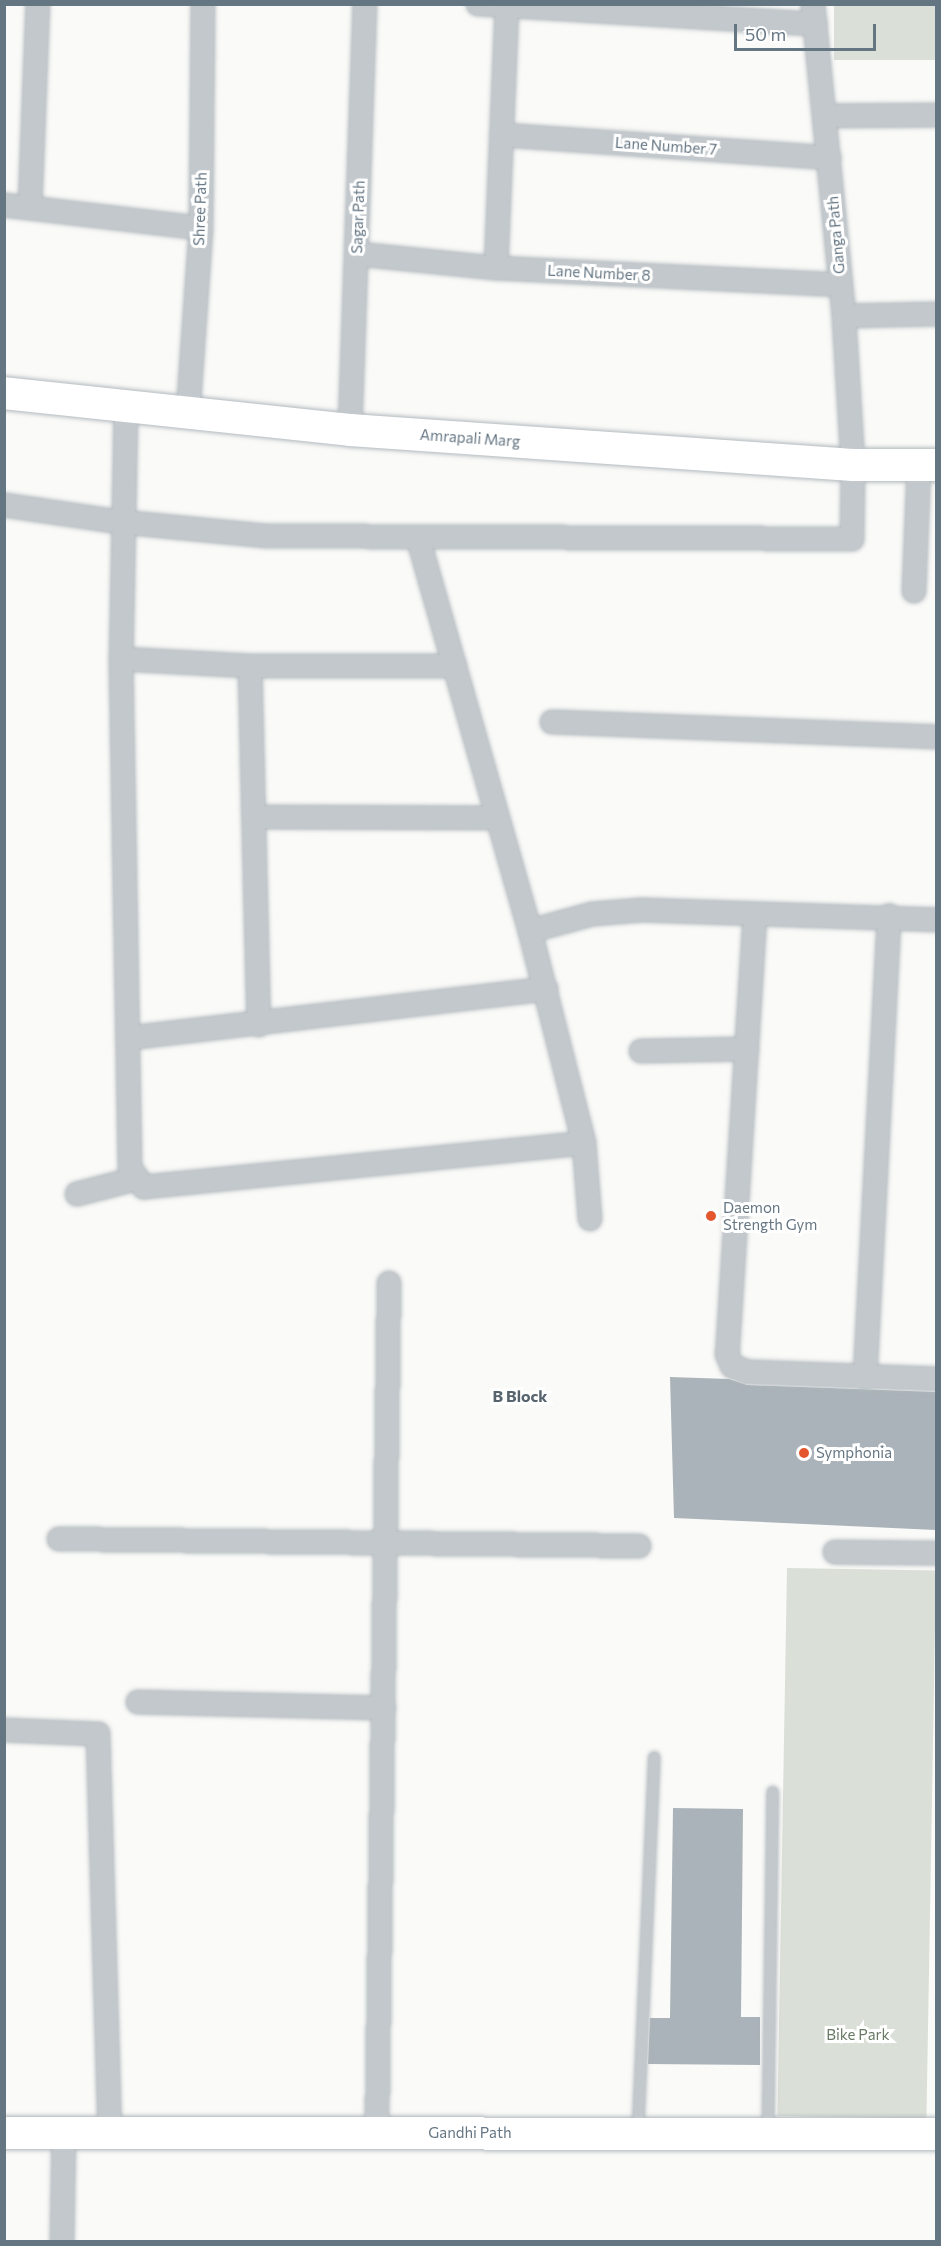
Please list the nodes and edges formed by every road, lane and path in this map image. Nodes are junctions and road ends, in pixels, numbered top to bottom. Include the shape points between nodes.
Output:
1 (38, 4) edge
2 (203, 4) edge
3 (365, 4) edge
4 (478, 4) edge
5 (507, 6) junction
6 (704, 11) edge
7 (814, 14) edge
8 (936, 115) edge
9 (825, 116) junction
10 (504, 135) junction
11 (829, 158) junction
12 (4, 206) edge
13 (30, 208) junction
14 (201, 228) junction
15 (357, 254) junction
16 (496, 268) junction
17 (840, 285) junction
18 (936, 314) edge
19 (844, 316) junction
20 (4, 393) edge
21 (126, 408) junction
22 (188, 414) junction
23 (350, 430) junction
24 (853, 465) junction
25 (928, 465) edge
26 (4, 505) edge
27 (121, 522) junction
28 (418, 538) junction
29 (915, 591) dead end
30 (121, 659) junction
31 (250, 666) junction
32 (455, 666) junction
33 (552, 722) dead end
34 (936, 737) edge
35 (254, 817) junction
36 (496, 818) junction
37 (755, 915) junction
38 (889, 916) junction
39 (936, 920) edge
40 (530, 931) junction
41 (546, 989) junction
42 (259, 1025) junction
43 (129, 1038) junction
44 (747, 1049) junction
45 (641, 1051) dead end
46 (584, 1143) junction
47 (135, 1179) junction
48 (76, 1194) dead end
49 (590, 1219) dead end
50 (389, 1283) dead end
51 (865, 1378) junction
52 (936, 1379) edge
53 (59, 1539) dead end
54 (388, 1544) junction
55 (639, 1546) dead end
56 (835, 1552) dead end
57 (936, 1553) edge
58 (138, 1702) dead end
59 (384, 1708) junction
60 (4, 1730) edge
61 (654, 1757) dead end
62 (773, 1792) dead end
63 (64, 2132) junction
64 (377, 2132) junction
65 (4, 2133) edge
66 (110, 2133) junction
67 (637, 2133) junction
68 (768, 2134) junction
69 (936, 2134) edge
70 (62, 2241) edge

1 - 13 street
2 - 14 street, Shree Path
3 - 15 street, Sagar Path
4 - 5 street
5 - 6 street
5 - 10 street
6 - 7 street
7 - 9 street, Ganga Path
8 - 9 street
9 - 11 street, Ganga Path
10 - 11 street, Lane Number 7
10 - 16 street
11 - 17 street, Ganga Path
12 - 13 street
13 - 14 street
14 - 22 street, Shree Path
15 - 16 street, Lane Number 8
15 - 23 street, Sagar Path
16 - 17 street, Lane Number 8
17 - 19 street, Ganga Path
18 - 19 street
19 - 24 street, Ganga Path
20 - 21 street, Amrapali Marg
21 - 22 street, Amrapali Marg
21 - 27 street
22 - 23 street, Amrapali Marg
23 - 24 street, Amrapali Marg
24 - 25 street, Amrapali Marg
24 - 28 street, Ganga Path via 852,539
25 - 29 street
26 - 27 street
27 - 28 street via 267,536
27 - 30 street
28 - 32 street
30 - 31 street
30 - 43 street
31 - 32 street
31 - 35 street
32 - 36 street
33 - 34 street
35 - 36 street
35 - 42 street
36 - 40 street
37 - 38 street
37 - 40 street via 642,910 592,914
37 - 44 street
38 - 39 street
38 - 51 street
40 - 41 street
41 - 42 street
41 - 46 street
42 - 43 street
43 - 47 street via 130,1168
44 - 45 street
44 - 51 street via 727,1354 732,1366 748,1372
46 - 47 street via 144,1187
46 - 49 street
47 - 48 street
50 - 54 street
51 - 52 street
53 - 54 street
54 - 55 street
54 - 59 street
56 - 57 street
58 - 59 street
59 - 64 street
60 - 66 street via 98,1734
61 - 67 lane
62 - 68 lane
63 - 65 street, Gandhi Path
63 - 66 street, Gandhi Path
63 - 70 street
64 - 66 street, Gandhi Path
64 - 67 street, Gandhi Path
67 - 68 street, Gandhi Path
68 - 69 street, Gandhi Path

